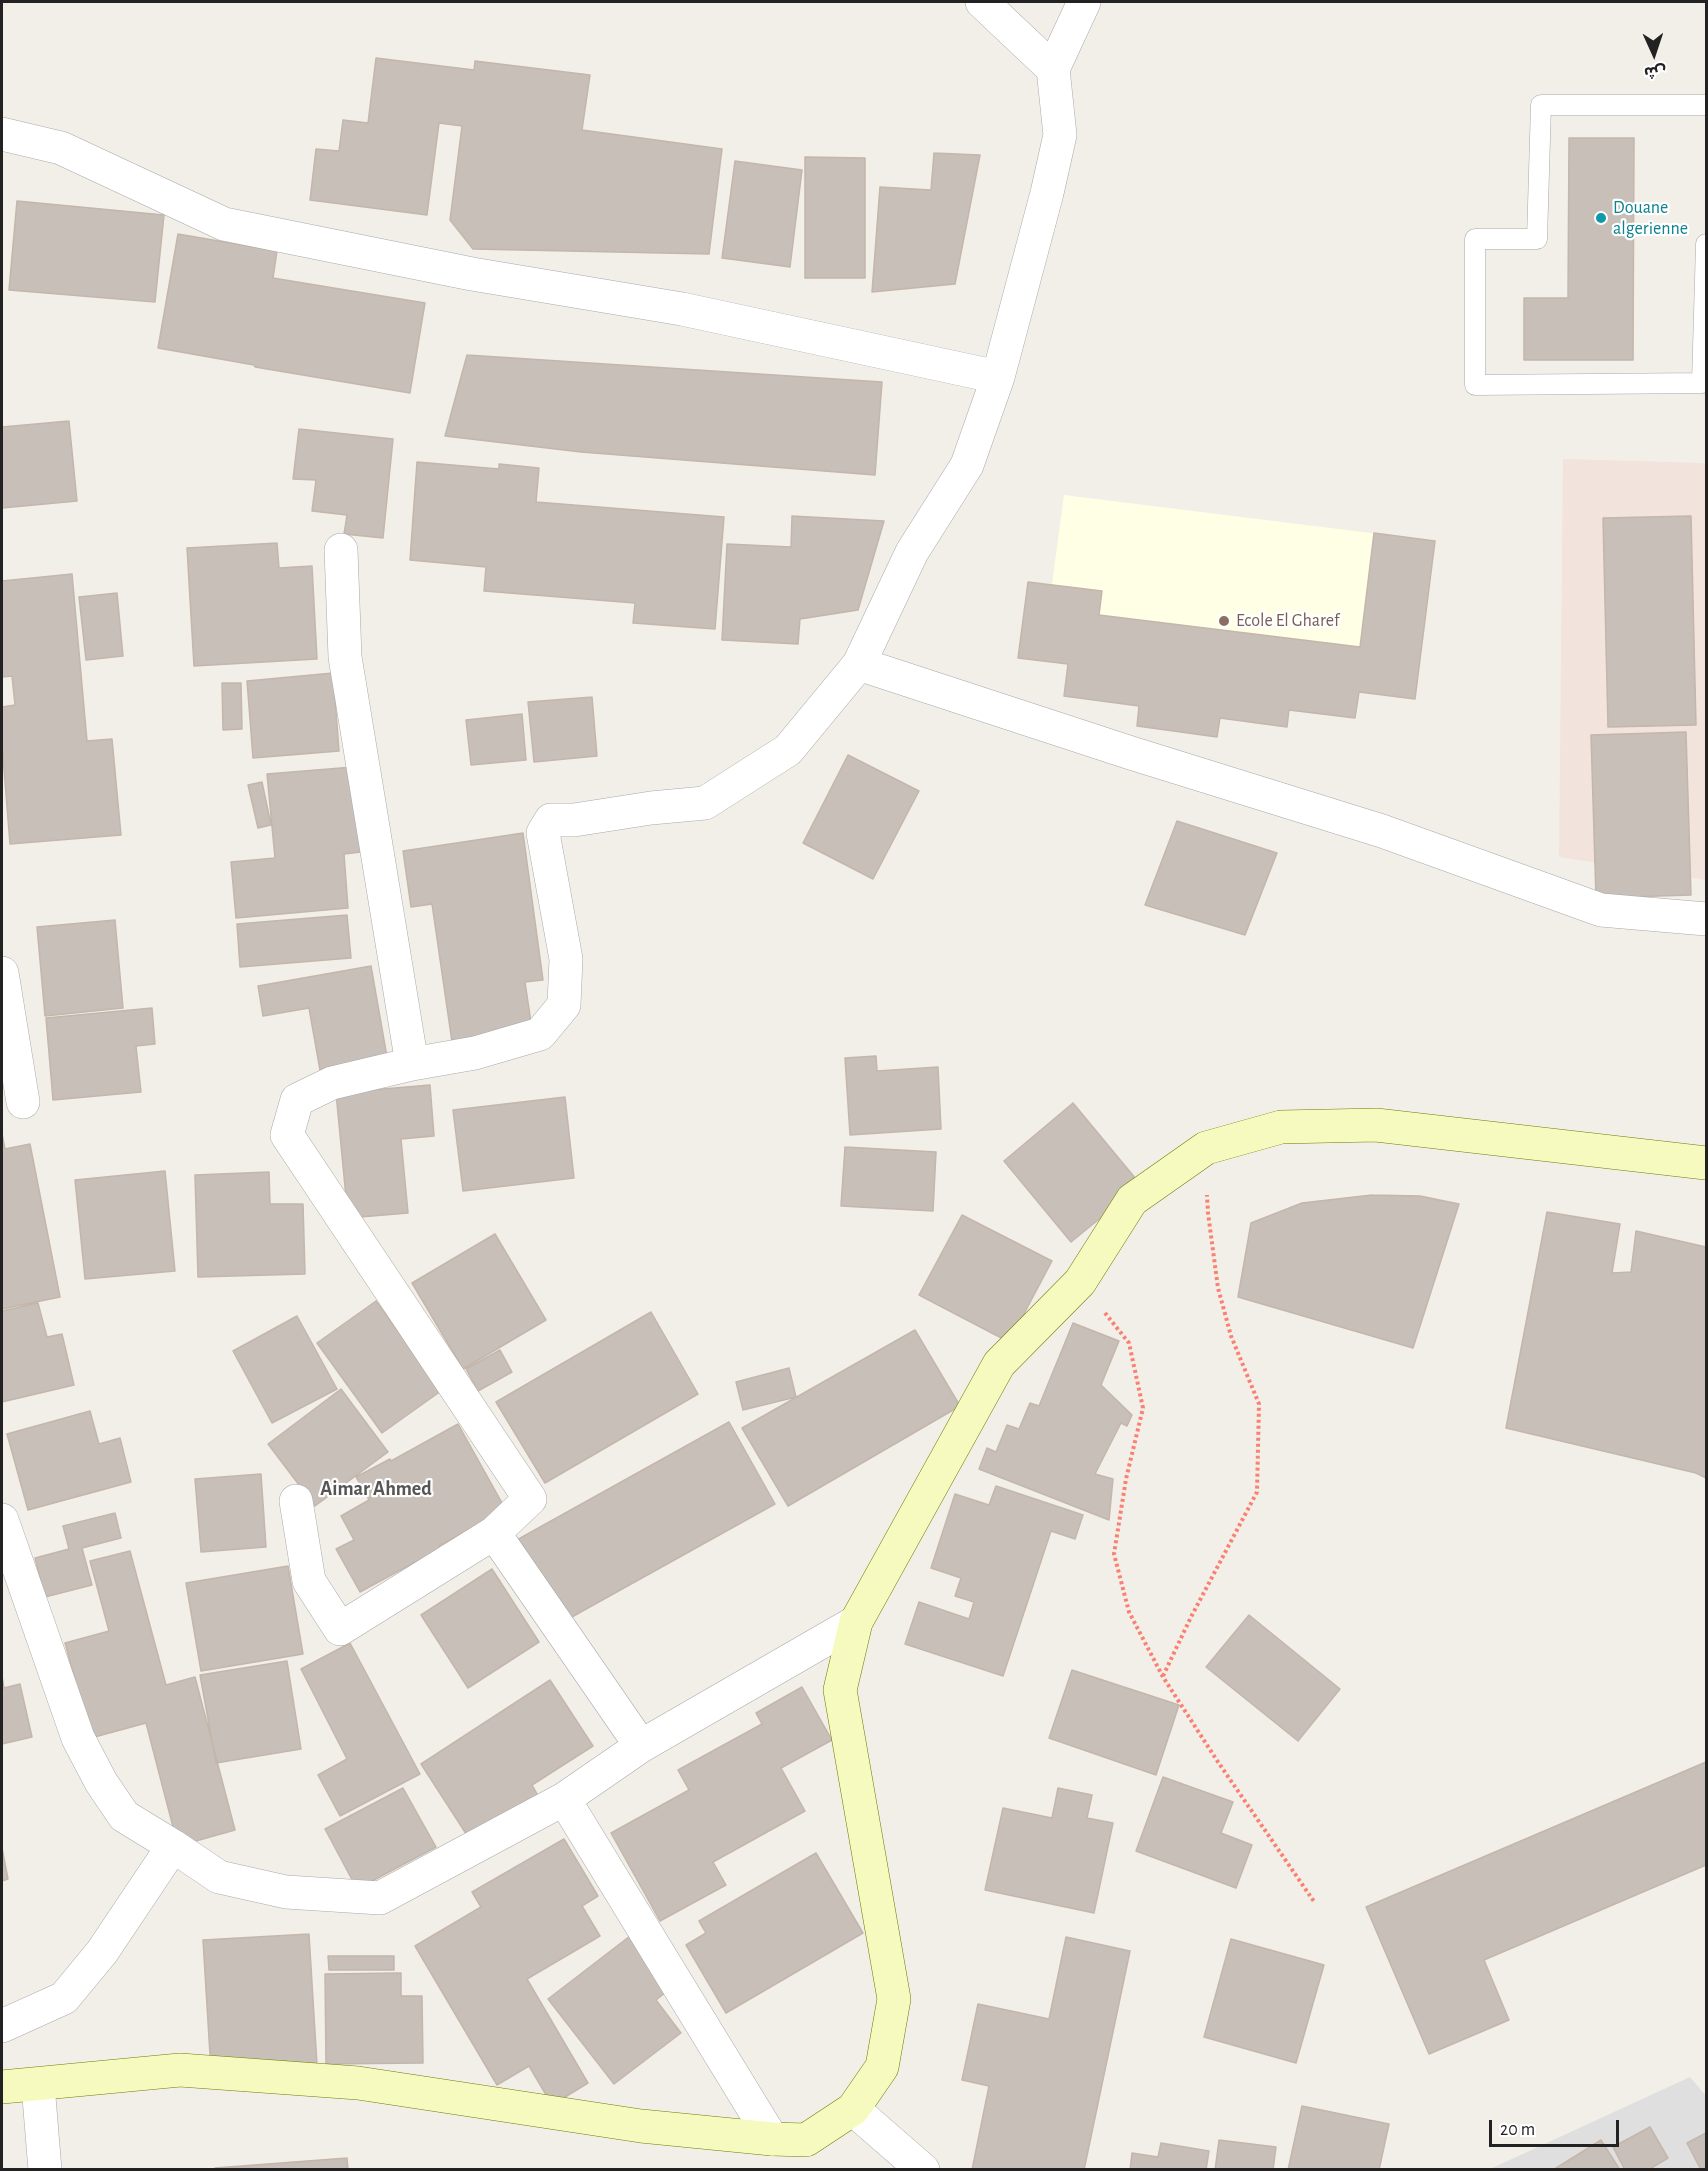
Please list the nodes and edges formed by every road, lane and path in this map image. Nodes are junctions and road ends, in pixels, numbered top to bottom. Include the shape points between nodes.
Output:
1 (982, 2) edge
2 (1084, 2) edge
3 (1053, 69) junction
4 (1707, 105) edge
5 (2, 134) edge
6 (1707, 244) edge
7 (1706, 270) edge
8 (999, 377) junction
9 (341, 550) dead end
10 (859, 664) junction
11 (1707, 919) edge
12 (2, 973) edge
13 (412, 1064) junction
14 (23, 1102) dead end
15 (1206, 1148) junction
16 (1707, 1162) edge
17 (1080, 1282) junction
18 (296, 1501) dead end
19 (2, 1520) edge
20 (494, 1533) junction
21 (856, 1622) junction
22 (1163, 1677) junction
23 (641, 1746) junction
24 (564, 1799) junction
25 (172, 1846) junction
26 (1315, 1903) dead end
27 (2, 2026) edge
28 (38, 2085) junction
29 (2, 2087) edge
30 (853, 2109) junction
31 (772, 2139) junction
32 (45, 2169) edge
33 (923, 2169) edge

1 - 3 street
2 - 3 street
3 - 8 street via 1060,135
4 - 7 lane via 1541,105 1537,239 1474,239 1475,385 1702,383
5 - 8 street via 61,148 224,224 472,274 682,309
6 - 7 lane
8 - 10 street via 968,465 912,552
9 - 13 street via 345,657
10 - 11 street via 1382,831 1601,910
10 - 13 street via 788,750 705,803 551,820 543,833 566,959 564,1005 540,1034 475,1053
12 - 14 street
13 - 20 street via 332,1083 297,1100 287,1135 530,1498
15 - 16 main road via 1281,1127 1376,1125
15 - 17 main road via 1132,1200
15 - 22 path via 1208,1213 1218,1288 1231,1336 1259,1404 1257,1492
17 - 21 main road via 999,1364
17 - 22 path via 1129,1343 1143,1408 1114,1554 1129,1612
18 - 20 street via 309,1581 340,1629
19 - 25 street via 78,1738 124,1816
20 - 23 street
21 - 23 street
21 - 30 main road via 840,1690 894,1999 882,2067
22 - 26 path
23 - 24 street
24 - 25 street via 380,1898 286,1892 219,1877
24 - 31 street
25 - 27 street via 102,1952 64,1998
28 - 29 main road
28 - 31 main road via 180,2070 358,2083 641,2126
28 - 32 street
30 - 31 main road via 806,2140
30 - 33 street

